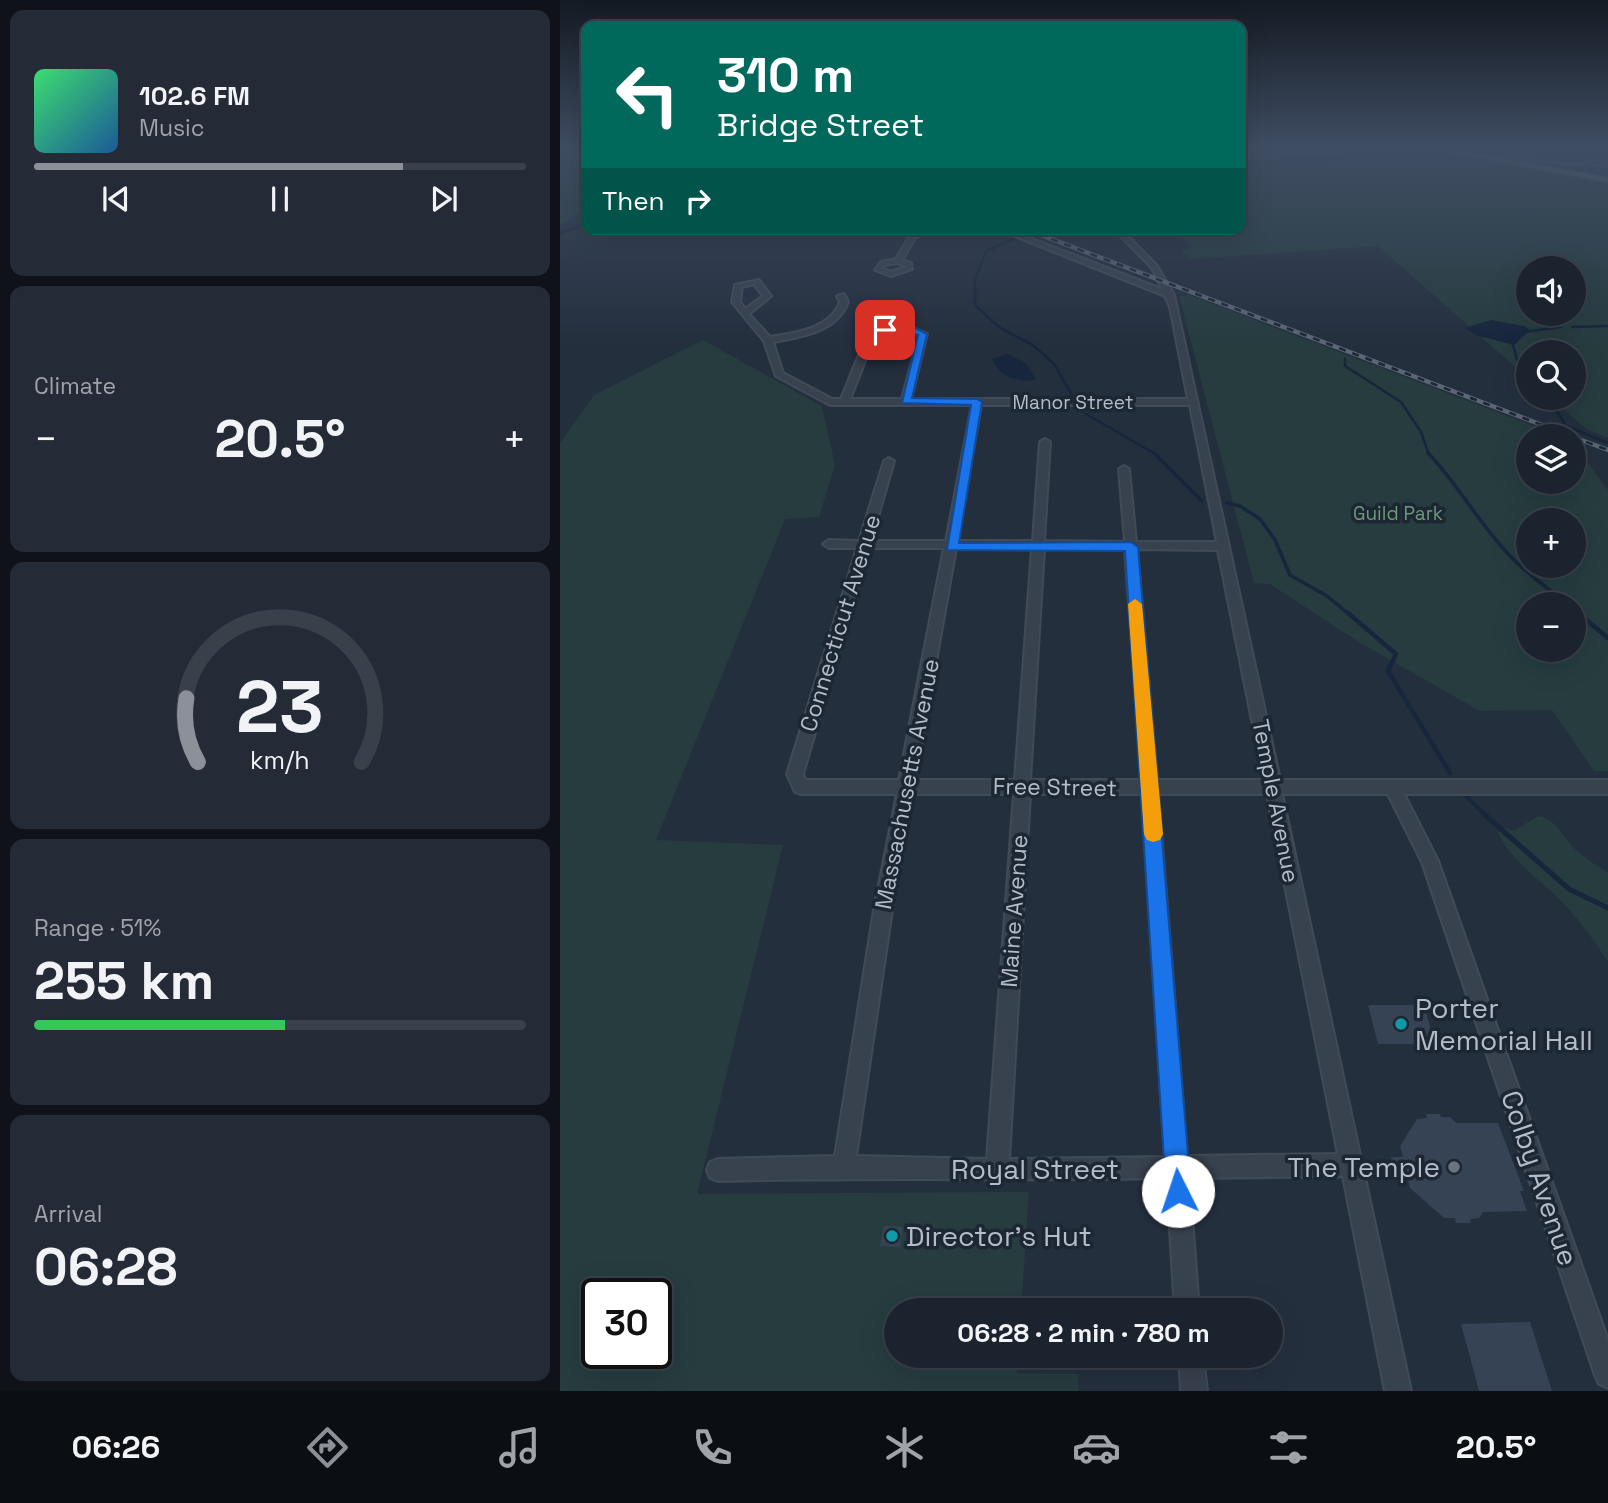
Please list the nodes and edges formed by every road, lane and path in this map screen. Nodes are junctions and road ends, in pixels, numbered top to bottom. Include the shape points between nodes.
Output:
1 (916, 235) edge
2 (1015, 235) edge
3 (1123, 235) edge
4 (898, 261) dead end
5 (1170, 295) junction
6 (841, 296) dead end
7 (745, 313) junction
8 (768, 340) junction
9 (906, 401) junction
10 (1194, 401) junction
11 (844, 402) junction
12 (977, 402) junction
13 (1045, 442) dead end
14 (889, 461) dead end
15 (1124, 469) dead end
16 (829, 544) dead end
17 (865, 544) junction
18 (1224, 546) junction
19 (952, 547) junction
20 (1040, 547) junction
21 (1131, 547) junction
22 (797, 784) joint
23 (906, 785) junction
24 (1273, 786) junction
25 (1393, 787) junction
26 (1608, 787) edge
27 (1022, 788) junction
28 (1150, 788) junction
29 (1352, 1165) junction
30 (844, 1167) junction
31 (1176, 1167) junction
32 (718, 1170) dead end
33 (997, 1170) junction
34 (1186, 1298) edge
35 (1192, 1368) edge
36 (1608, 1375) edge
37 (1194, 1391) edge
38 (1398, 1391) edge

1 - 4 street
2 - 5 street
3 - 5 street, Temple Avenue via 1147,257
5 - 10 street, Temple Avenue
6 - 8 street via 842,310 827,322
7 - 7 street via 767,296 756,282 737,289 736,302
7 - 8 street, Manor Street
8 - 11 street, Manor Street via 782,377 826,401
9 - 11 street, Manor Street
9 - 11 street via 923,334 892,330 877,331 870,337
9 - 12 street, Manor Street
10 - 12 street, Manor Street
10 - 18 street, Temple Avenue
12 - 19 street, Massachusetts Avenue
13 - 20 street, Maine Avenue
14 - 17 street, Connecticut Avenue
15 - 21 street
16 - 17 street
17 - 19 street
17 - 22 street, Connecticut Avenue via 795,774
18 - 21 street
18 - 24 street, Temple Avenue
19 - 20 street
19 - 23 street, Massachusetts Avenue
20 - 21 street
20 - 27 street, Maine Avenue
21 - 28 street
22 - 23 street, Free Street via 811,788
23 - 27 street, Free Street
23 - 30 street, Massachusetts Avenue
24 - 25 street, Free Street
24 - 28 street, Free Street
24 - 29 street, Temple Avenue
25 - 26 street, Free Street
25 - 36 street, Colby Avenue via 1430,861
27 - 28 street, Free Street
27 - 33 street, Maine Avenue
28 - 31 street
29 - 31 street, Royal Street
29 - 38 street, Temple Avenue
30 - 32 street, Royal Street
30 - 33 street, Royal Street
31 - 33 street, Royal Street
31 - 34 street
35 - 37 street

